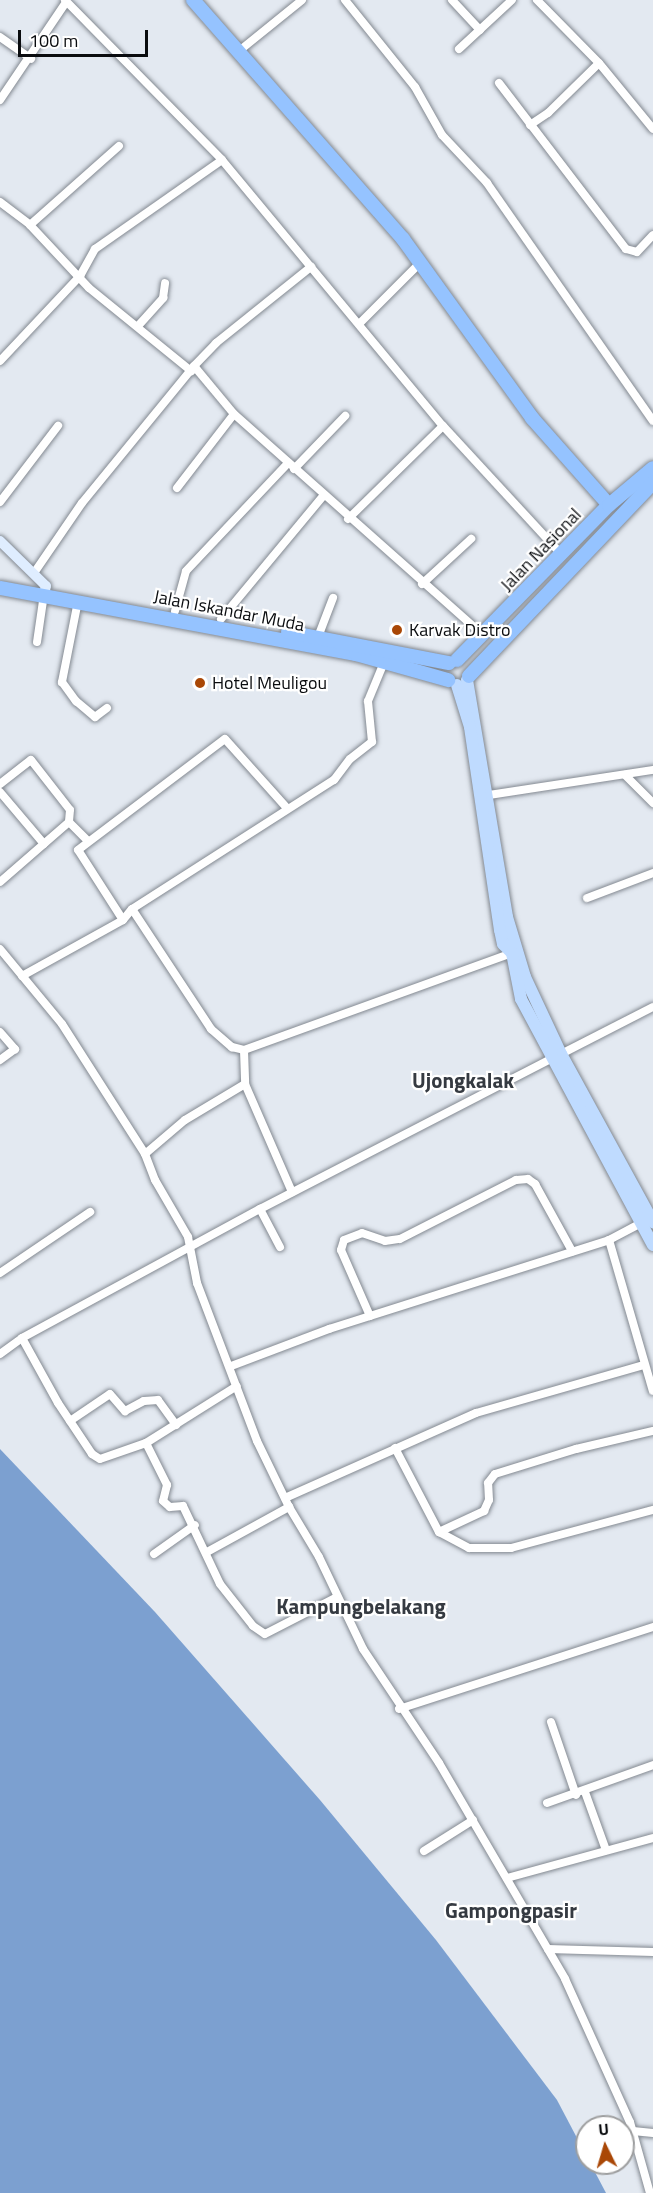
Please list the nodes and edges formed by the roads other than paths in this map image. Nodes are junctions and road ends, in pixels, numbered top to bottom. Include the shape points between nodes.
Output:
1 (193, 0) edge
2 (302, 0) edge
3 (345, 0) edge
4 (452, 0) edge
5 (512, 0) edge
6 (537, 0) edge
7 (66, 1) edge
8 (480, 30) junction
9 (0, 37) edge
10 (459, 49) dead end
11 (239, 51) junction
12 (31, 59) junction
13 (599, 63) junction
14 (499, 83) dead end
15 (0, 100) edge
16 (530, 125) junction
17 (653, 129) edge
18 (119, 146) dead end
19 (222, 160) junction
20 (0, 202) edge
21 (30, 225) junction
22 (653, 235) edge
23 (421, 262) junction
24 (311, 267) junction
25 (80, 276) junction
26 (165, 283) dead end
27 (360, 323) junction
28 (138, 326) junction
29 (0, 361) edge
30 (192, 369) junction
31 (234, 414) junction
32 (345, 416) dead end
33 (653, 421) edge
34 (58, 426) dead end
35 (444, 426) junction
36 (291, 466) junction
37 (653, 468) edge
38 (653, 483) edge
39 (177, 488) dead end
40 (323, 496) junction
41 (0, 502) edge
42 (609, 505) junction
43 (348, 519) junction
44 (471, 539) dead end
45 (0, 541) edge
46 (562, 556) junction
47 (34, 573) junction
48 (0, 579) edge
49 (422, 584) junction
50 (0, 588) edge
51 (45, 590) junction
52 (333, 598) dead end
53 (78, 600) junction
54 (175, 611) junction
55 (221, 619) junction
56 (483, 635) junction
57 (318, 637) junction
58 (37, 642) dead end
59 (385, 660) junction
60 (453, 661) junction
61 (460, 680) junction
62 (107, 708) dead end
63 (653, 770) edge
64 (625, 775) junction
65 (0, 784) edge
66 (0, 792) edge
67 (489, 795) junction
68 (653, 803) edge
69 (286, 807) junction
70 (69, 822) junction
71 (88, 841) junction
72 (44, 844) junction
73 (653, 873) edge
74 (0, 882) edge
75 (587, 898) dead end
76 (132, 909) junction
77 (123, 920) junction
78 (0, 950) edge
79 (512, 953) junction
80 (22, 976) junction
81 (653, 1007) edge
82 (0, 1032) edge
83 (244, 1050) junction
84 (556, 1057) junction
85 (0, 1060) edge
86 (245, 1084) junction
87 (145, 1154) junction
88 (292, 1192) junction
89 (260, 1209) junction
90 (90, 1212) dead end
91 (650, 1220) edge
92 (609, 1240) junction
93 (653, 1245) edge
94 (280, 1247) dead end
95 (190, 1248) junction
96 (572, 1251) junction
97 (0, 1273) edge
98 (370, 1316) junction
99 (22, 1338) junction
100 (0, 1354) edge
101 (643, 1365) junction
102 (231, 1366) junction
103 (237, 1386) junction
104 (653, 1391) edge
105 (70, 1421) junction
106 (177, 1425) junction
107 (653, 1431) edge
108 (146, 1443) junction
109 (394, 1448) junction
110 (285, 1498) junction
111 (289, 1507) junction
112 (653, 1510) edge
113 (195, 1525) junction
114 (439, 1532) junction
115 (207, 1552) junction
116 (154, 1554) dead end
117 (337, 1597) junction
118 (653, 1627) edge
119 (399, 1709) junction
120 (551, 1722) dead end
121 (653, 1765) edge
122 (585, 1792) junction
123 (576, 1795) junction
124 (547, 1803) dead end
125 (473, 1821) junction
126 (653, 1838) edge
127 (606, 1850) junction
128 (424, 1851) dead end
129 (507, 1878) junction
130 (548, 1949) junction
131 (653, 1952) edge
132 (626, 2115) edge
133 (635, 2131) edge
134 (653, 2133) edge
135 (635, 2138) edge
136 (650, 2193) edge

1 - 11 highway
2 - 11 street
3 - 33 street via 415,87 442,135 487,183 512,217
4 - 8 street
5 - 8 street
6 - 13 street
7 - 12 street
7 - 19 street
8 - 10 street
9 - 12 street
11 - 23 highway
12 - 15 street
13 - 16 street via 548,113
13 - 17 street
14 - 16 street
16 - 22 street via 626,249 636,253
18 - 21 street
19 - 24 street
19 - 25 street via 101,244
20 - 21 street
21 - 25 street
23 - 27 street
23 - 42 highway via 532,418
24 - 27 street
24 - 30 street via 216,343
25 - 28 street via 89,288
25 - 29 street
26 - 28 street via 163,298
27 - 35 street
28 - 30 street
30 - 31 street
30 - 47 street via 82,503
31 - 36 street
31 - 39 street
32 - 36 street
34 - 41 street
35 - 43 street
35 - 46 street
36 - 40 street
36 - 54 street via 186,571
37 - 42 highway, Jalan Nasional
38 - 61 highway, Jalan Nasional
40 - 43 street
40 - 55 street
42 - 46 highway, Jalan Nasional
43 - 49 street
44 - 49 street
45 - 47 street
46 - 56 highway, Jalan Nasional
47 - 51 street
48 - 51 highway, Jalan Iskandar Muda
49 - 56 street
50 - 51 highway, Jalan Iskandar Muda
51 - 53 highway, Jalan Iskandar Muda
51 - 54 highway, Jalan Iskandar Muda
51 - 58 street
52 - 57 street
53 - 59 highway, Jalan Iskandar Muda
53 - 62 street via 62,682 95,717
54 - 55 highway, Jalan Iskandar Muda
55 - 57 highway, Jalan Iskandar Muda
56 - 60 highway, Jalan Nasional
57 - 60 highway, Jalan Iskandar Muda
59 - 61 highway, Jalan Iskandar Muda
59 - 69 street via 368,701 372,742 350,759 334,780
60 - 61 highway via 445,672
60 - 61 highway via 469,666
61 - 67 main road
61 - 79 main road via 500,930 503,944
63 - 64 street
64 - 67 street
64 - 68 street
65 - 70 street via 31,760 70,810
66 - 72 street
67 - 84 main road via 512,938
69 - 71 street via 225,739
69 - 76 street
70 - 71 street
70 - 72 street
71 - 77 street via 80,845 78,854
72 - 74 street
73 - 75 street
76 - 77 street
76 - 83 street via 211,1029 232,1047
77 - 80 street
78 - 80 street
79 - 83 street
79 - 84 main road via 521,999
80 - 87 street via 63,1024
81 - 84 street
82 - 85 street via 15,1049
83 - 86 street
84 - 88 street
84 - 91 main road
86 - 87 street via 185,1120
86 - 88 street
87 - 95 street
88 - 89 street
89 - 94 street
89 - 95 street
90 - 97 street
91 - 92 street
91 - 93 main road
92 - 96 street
92 - 101 street
95 - 99 street
95 - 102 street via 197,1283
96 - 98 street
96 - 98 street via 536,1184 516,1179 400,1239 385,1240 362,1233 344,1240 343,1254
98 - 102 street
99 - 100 street
99 - 105 street
101 - 104 street
101 - 109 street via 476,1413
102 - 103 street
103 - 106 street
103 - 110 street
105 - 106 street via 110,1394 125,1411 144,1401 158,1400
105 - 108 street via 92,1454 100,1459
106 - 108 street
107 - 114 street via 495,1474 489,1480 489,1500 484,1510
108 - 113 street via 167,1485 163,1501 170,1508 183,1506
109 - 110 street
109 - 114 street
110 - 111 street
111 - 115 street
111 - 117 street
112 - 114 street via 498,1550 457,1544
113 - 115 street
113 - 116 street
115 - 117 street via 220,1584 253,1626 265,1634
117 - 119 street
118 - 119 street
119 - 125 street via 439,1763
120 - 123 street
121 - 122 street
122 - 123 street
122 - 127 street
123 - 124 street
125 - 128 street
125 - 129 street
126 - 127 street
127 - 129 street
129 - 130 street
130 - 131 street
130 - 132 street
133 - 134 street
135 - 136 street

